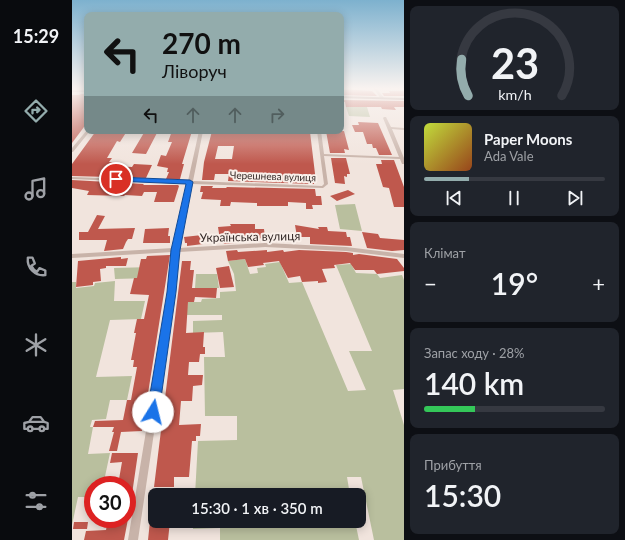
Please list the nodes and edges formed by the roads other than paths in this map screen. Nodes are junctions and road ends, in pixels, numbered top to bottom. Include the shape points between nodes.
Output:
1 (385, 118) dead end
2 (390, 128) junction
3 (404, 129) edge
4 (86, 134) edge
5 (200, 134) edge
6 (318, 134) edge
7 (72, 151) edge
8 (322, 155) junction
9 (403, 160) edge
10 (72, 178) edge
11 (190, 182) junction
12 (176, 250) junction
13 (72, 256) edge
14 (404, 256) edge
15 (134, 540) edge

1 - 2 street
2 - 3 street
2 - 9 street
4 - 7 street
5 - 11 street
6 - 8 street, Черешнева вулиця
8 - 9 street
8 - 11 street, Черешнева вулиця via 326,184 323,186
10 - 11 street
11 - 12 street
12 - 13 street, Українська вулиця
12 - 14 street, Українська вулиця via 279,245
12 - 15 street via 172,292

